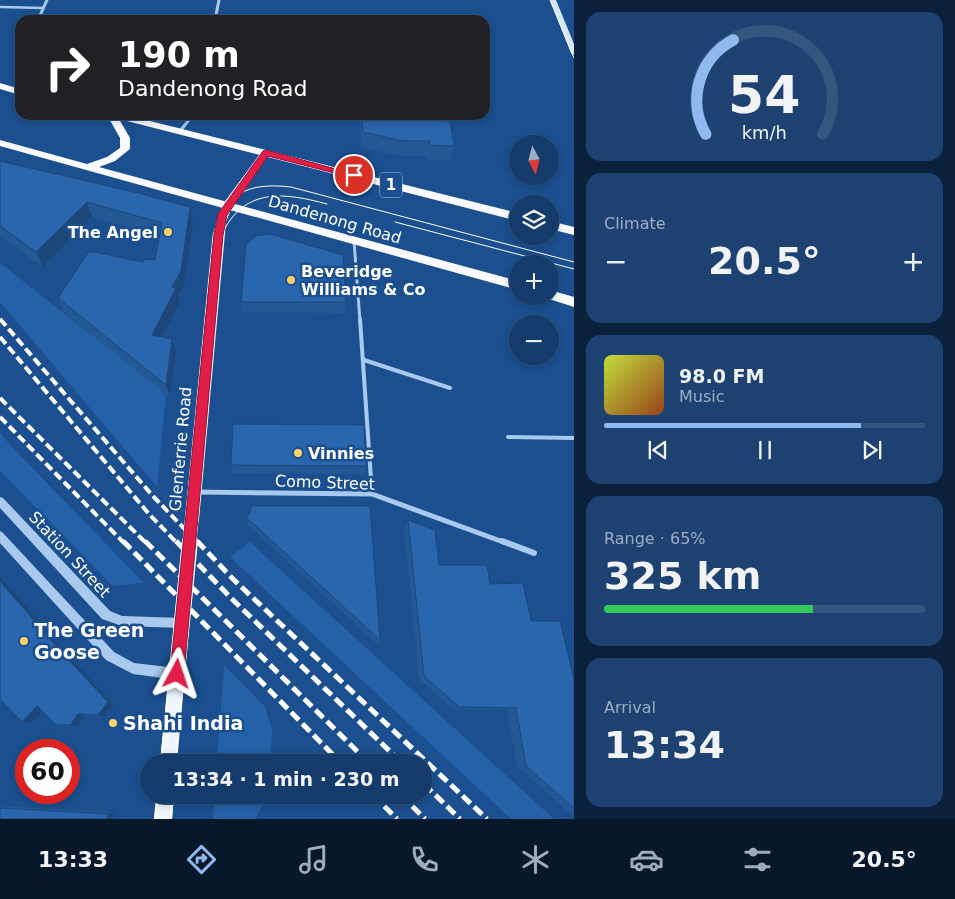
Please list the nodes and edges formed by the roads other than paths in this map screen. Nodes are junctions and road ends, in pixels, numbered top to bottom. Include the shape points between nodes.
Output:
1 (47, 0) edge
2 (219, 0) edge
3 (553, 0) edge
4 (0, 7) edge
5 (43, 8) junction
6 (40, 15) edge
7 (217, 15) edge
8 (574, 53) edge
9 (0, 86) edge
10 (15, 90) edge
11 (115, 120) edge
12 (133, 120) edge
13 (189, 120) edge
14 (180, 131) junction
15 (0, 142) edge
16 (266, 153) junction
17 (88, 167) junction
18 (227, 206) junction
19 (509, 215) edge
20 (559, 227) edge
21 (574, 231) edge
22 (354, 241) junction
23 (509, 284) edge
24 (559, 298) edge
25 (574, 302) edge
26 (364, 360) junction
27 (450, 388) dead end
28 (508, 437) dead end
29 (574, 438) edge
30 (194, 492) junction
31 (372, 494) junction
32 (0, 501) edge
33 (0, 536) edge
34 (534, 553) dead end
35 (182, 623) junction
36 (177, 674) junction
37 (169, 754) edge
38 (164, 804) edge
39 (163, 819) edge

1 - 5 street
2 - 7 street
3 - 8 main road
4 - 5 lane
5 - 6 street
9 - 10 highway
11 - 17 highway via 125,138 125,149 111,159
12 - 14 highway, 1
13 - 14 street
14 - 16 highway, 1
15 - 17 highway, Dandenong Road
16 - 18 main road, Glenferrie Road
16 - 19 highway, 1
17 - 18 highway, Dandenong Road
18 - 22 highway, Dandenong Road
18 - 30 main road, Glenferrie Road via 219,235
20 - 21 highway
22 - 23 highway, Dandenong Road
22 - 26 lane
24 - 25 highway
26 - 27 lane
26 - 31 lane
28 - 29 lane
30 - 31 street, Como Street
30 - 35 main road, Glenferrie Road, bridge
31 - 34 street, Como Street
32 - 35 street, Station Street via 106,615 122,622
33 - 36 street via 110,656 133,668
35 - 36 main road, Glenferrie Road
36 - 37 main road, Glenferrie Road
38 - 39 main road

